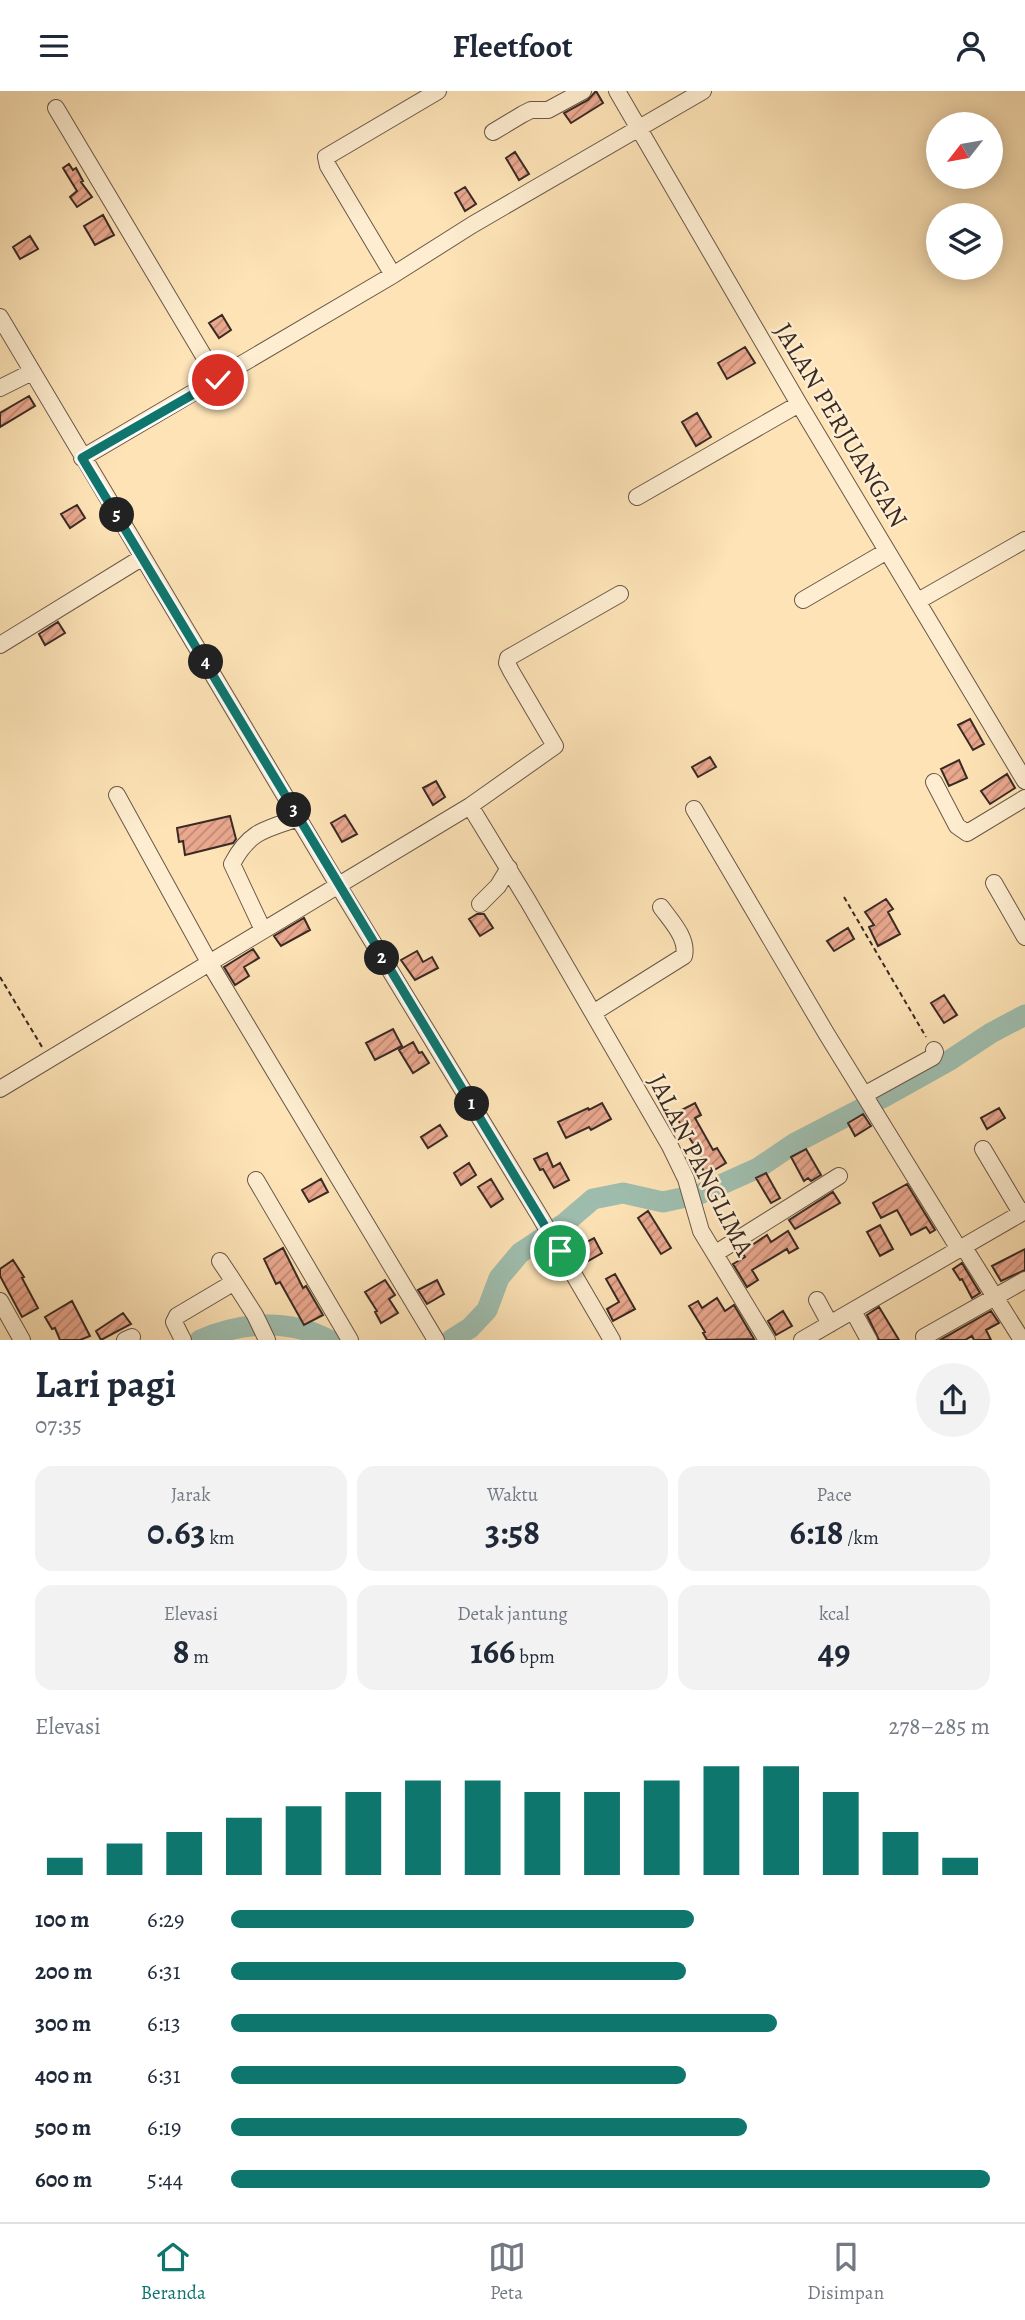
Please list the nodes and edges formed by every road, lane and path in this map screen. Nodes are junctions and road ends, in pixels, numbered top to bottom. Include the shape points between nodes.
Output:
1 (438, 91) edge
2 (583, 91) edge
3 (617, 91) edge
4 (703, 91) edge
5 (56, 108) dead end
6 (639, 129) junction
7 (493, 132) dead end
8 (393, 275) junction
9 (0, 317) edge
10 (32, 372) junction
11 (218, 380) junction
12 (0, 389) edge
13 (799, 404) junction
14 (82, 458) junction
15 (637, 496) dead end
16 (1025, 540) edge
17 (887, 551) junction
18 (143, 557) junction
19 (620, 594) dead end
20 (803, 600) dead end
21 (918, 601) junction
22 (0, 645) edge
23 (1025, 781) edge
24 (934, 782) dead end
25 (117, 795) dead end
26 (1025, 798) edge
27 (470, 806) junction
28 (694, 809) dead end
29 (299, 818) junction
30 (509, 869) junction
31 (994, 883) dead end
32 (338, 884) junction
33 (844, 897) dead end
34 (480, 904) dead end
35 (661, 907) dead end
36 (263, 930) junction
37 (1025, 937) edge
38 (209, 964) junction
39 (0, 977) edge
40 (593, 1013) junction
41 (934, 1050) joint
42 (50, 1060) junction
43 (0, 1089) edge
44 (868, 1101) junction
45 (983, 1149) dead end
46 (839, 1176) dead end
47 (256, 1180) dead end
48 (1023, 1212) edge
49 (961, 1247) junction
50 (716, 1253) junction
51 (220, 1261) dead end
52 (232, 1279) junction
53 (1025, 1280) edge
54 (996, 1297) junction
55 (817, 1300) dead end
56 (0, 1301) edge
57 (853, 1311) junction
58 (830, 1324) junction
59 (924, 1337) dead end
60 (22, 1340) edge
61 (183, 1340) edge
62 (267, 1340) edge
63 (349, 1340) edge
64 (436, 1340) edge
65 (612, 1340) edge
66 (767, 1340) edge
67 (802, 1340) edge
68 (869, 1340) edge
69 (1022, 1340) edge

1 - 8 street via 326,156
2 - 7 street via 548,110 531,110
3 - 6 street, JALAN PERJUANGAN
4 - 6 street
5 - 11 street
6 - 8 street
6 - 13 street, JALAN PERJUANGAN
8 - 11 street
9 - 10 street
10 - 12 street
10 - 14 street
11 - 14 street
13 - 15 street
13 - 17 street, JALAN PERJUANGAN
14 - 18 street
16 - 21 street
17 - 20 street
17 - 21 street, JALAN PERJUANGAN
18 - 22 street
18 - 29 street
19 - 27 street via 508,658 555,746
21 - 23 street, JALAN PERJUANGAN
24 - 26 street via 957,826 967,833
25 - 38 street
27 - 30 street, JALAN PANGLIMA
27 - 32 street
28 - 44 street
29 - 32 street
29 - 36 street via 258,832 232,864
30 - 34 street
30 - 40 street, JALAN PANGLIMA
31 - 37 street
32 - 36 street
32 - 65 street
33 - 41 path
35 - 40 street via 681,935 684,956
36 - 38 street
38 - 42 street
38 - 64 street
39 - 42 path
40 - 50 street, JALAN PANGLIMA via 670,1146 701,1230
41 - 44 street via 933,1057
42 - 43 street
44 - 49 street
45 - 48 street
46 - 50 street
47 - 63 street
48 - 49 street
49 - 54 street
49 - 57 street
50 - 66 street, JALAN PANGLIMA
51 - 52 street
52 - 61 street via 229,1286 177,1316 174,1322
52 - 62 street
53 - 54 street
54 - 59 street
54 - 69 street
55 - 58 street
56 - 60 street
57 - 58 street
57 - 68 street
58 - 67 street

